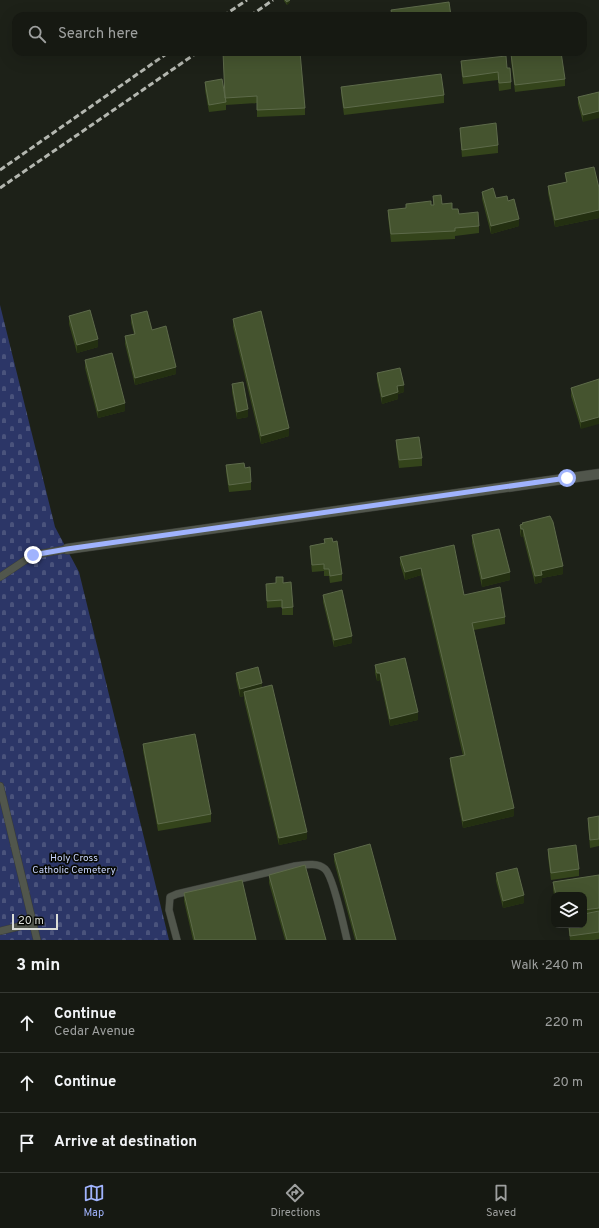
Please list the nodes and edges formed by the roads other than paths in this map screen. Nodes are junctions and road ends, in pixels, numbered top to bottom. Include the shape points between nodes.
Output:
1 (599, 474) edge
2 (67, 549) joint
3 (0, 577) edge
4 (0, 786) edge
5 (33, 923) junction
6 (0, 931) edge
7 (37, 940) edge
8 (176, 940) edge
9 (347, 940) edge

1 - 2 street
2 - 3 lane via 33,555
4 - 5 lane
5 - 6 lane
5 - 7 lane
8 - 9 lane via 169,910 170,897 295,866 313,864 324,868 328,873

